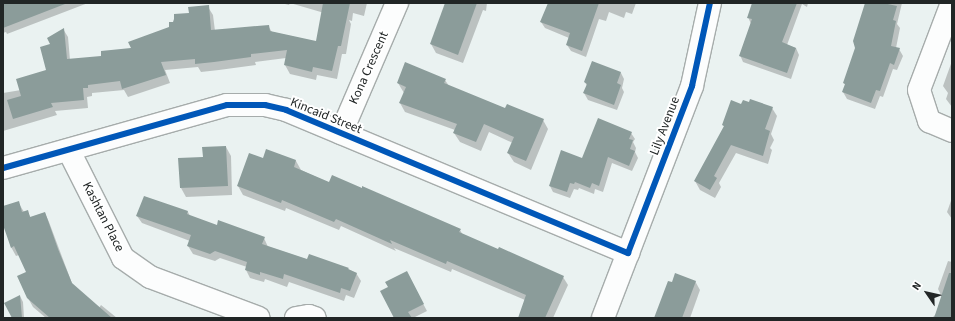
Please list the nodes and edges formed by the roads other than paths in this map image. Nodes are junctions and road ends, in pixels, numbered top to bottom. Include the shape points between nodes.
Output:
1 (397, 3) edge
2 (710, 3) edge
3 (952, 3) edge
4 (952, 131) edge
5 (341, 133) junction
6 (69, 151) junction
7 (3, 168) edge
8 (628, 253) junction
9 (259, 318) edge
10 (296, 318) edge
11 (315, 318) edge
12 (603, 318) edge

1 - 5 street, Kona Crescent
2 - 8 street, Lily Avenue via 692,86
3 - 4 street via 918,90 929,121
5 - 6 street, Kincaid Street via 286,110 265,105 227,105
5 - 8 street, Kincaid Street
6 - 7 street, Kincaid Street
6 - 9 street, Kashtan Place via 123,258 150,277
8 - 12 street, Lily Avenue
10 - 11 street

